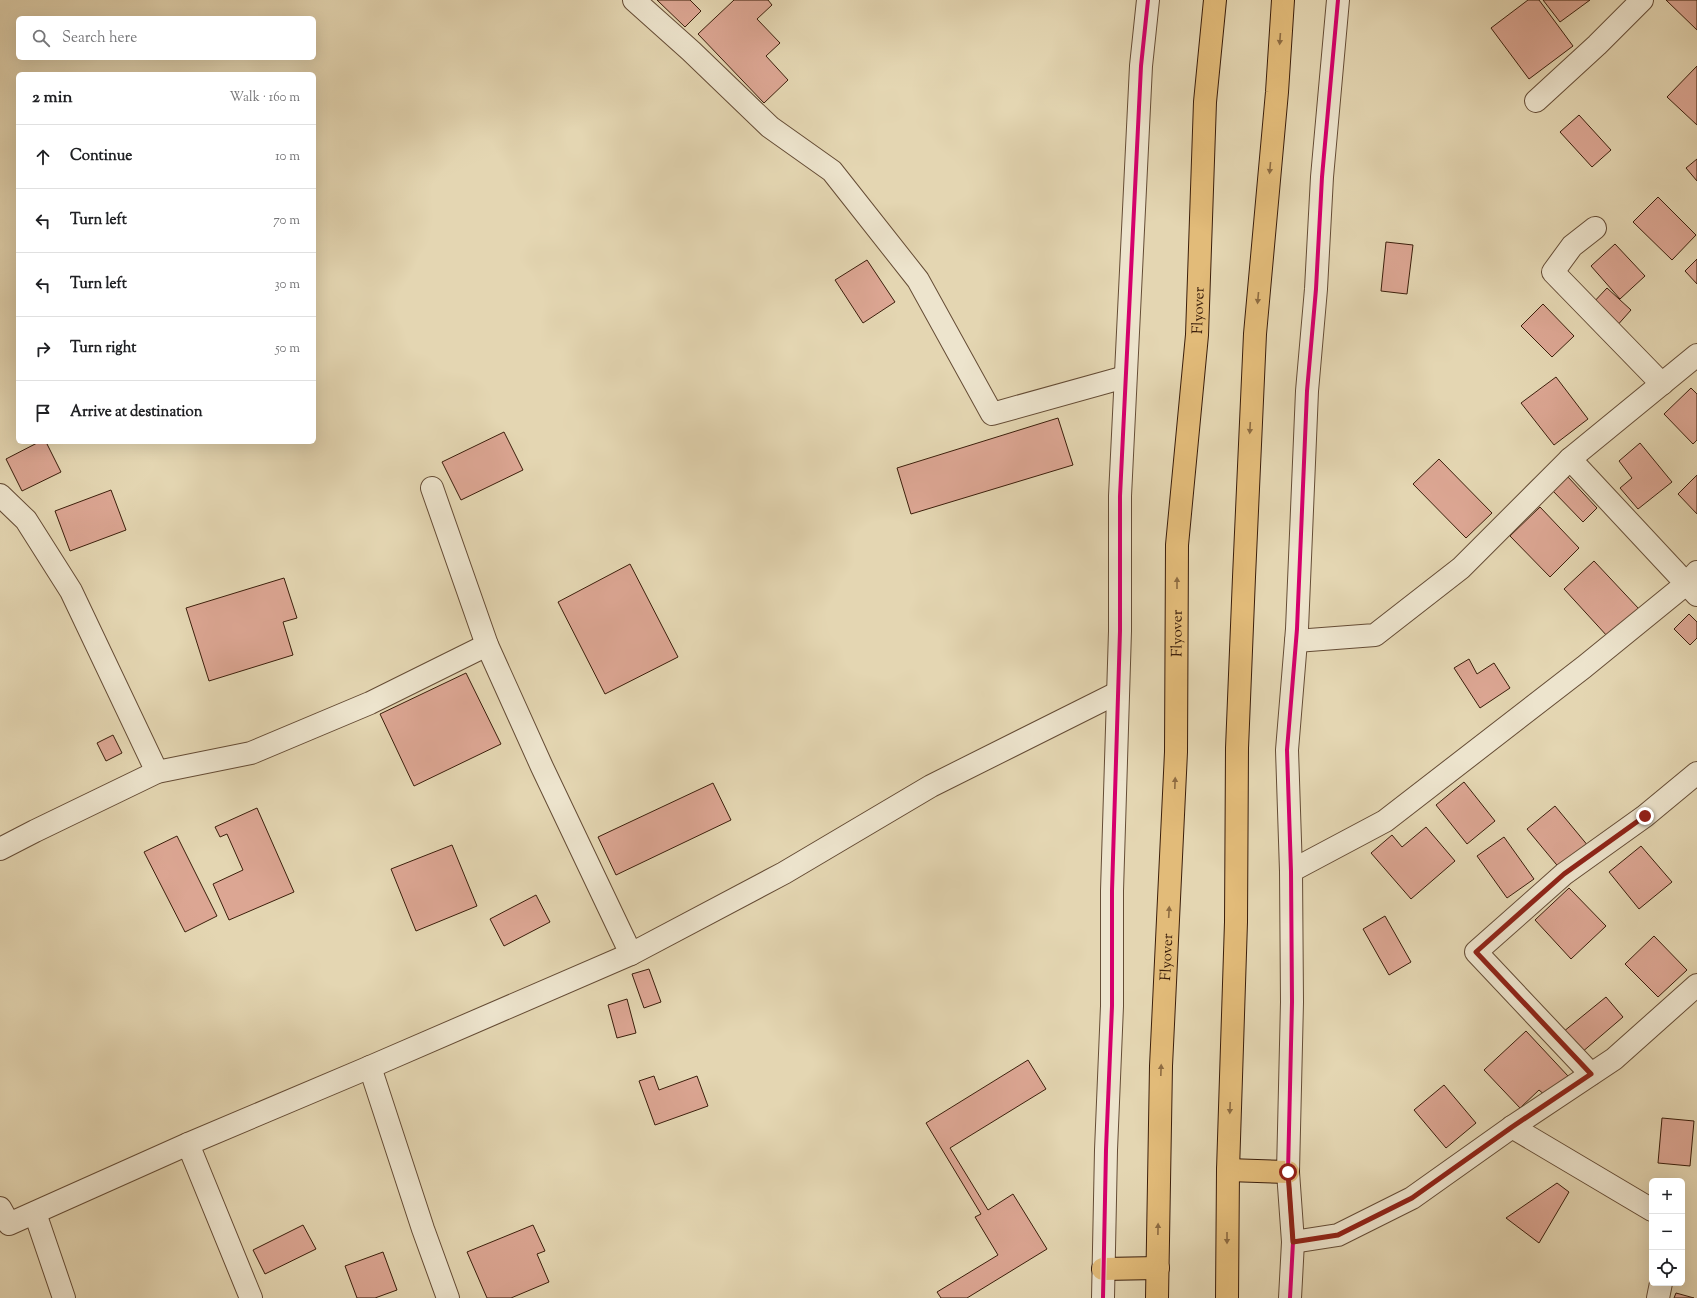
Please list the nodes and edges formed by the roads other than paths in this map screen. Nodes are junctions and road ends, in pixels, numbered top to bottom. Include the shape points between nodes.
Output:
1 (634, 0) edge
2 (1148, 0) edge
3 (1215, 0) edge
4 (1283, 0) edge
5 (1338, 0) edge
6 (1642, 0) edge
7 (1536, 101) dead end
8 (1595, 228) dead end
9 (1697, 355) edge
10 (1125, 377) junction
11 (1662, 384) junction
12 (1570, 458) junction
13 (432, 488) dead end
14 (0, 495) edge
15 (1693, 584) edge
16 (1296, 641) junction
17 (487, 644) junction
18 (1117, 693) junction
19 (157, 772) junction
20 (1697, 774) edge
21 (0, 849) edge
22 (1291, 871) junction
23 (631, 954) junction
24 (1697, 985) edge
25 (370, 1068) junction
26 (1591, 1074) junction
27 (1512, 1127) junction
28 (188, 1144) junction
29 (1228, 1170) junction
30 (1288, 1172) junction
31 (1649, 1208) edge
32 (35, 1213) junction
33 (3, 1221) edge
34 (1293, 1242) junction
35 (1158, 1268) junction
36 (1103, 1269) junction
37 (1660, 1286) edge
38 (64, 1298) edge
39 (251, 1298) edge
40 (448, 1298) edge
41 (1103, 1298) edge
42 (1157, 1298) edge
43 (1226, 1298) edge
44 (1290, 1298) edge
45 (1658, 1298) edge

1 - 10 street via 770,127 832,171 918,280 992,414
2 - 10 street via 1141,66
35 -> 3 highway, Flyover via 1160,1109 1176,752 1177,545 1197,335 1205,102
4 -> 29 highway via 1254,342 1237,748 1236,922
5 - 16 street via 1307,391
6 - 7 street
8 - 11 street via 1572,246 1553,272
9 - 11 street
10 - 18 street
11 - 12 street
12 - 15 street
12 - 16 street via 1460,568 1375,635
13 - 17 street
14 - 19 street via 26,520 71,591
15 - 22 street via 1385,821
16 - 22 street via 1287,750
17 - 19 street via 370,703 251,753
17 - 23 street
18 - 23 street via 931,786 784,873
18 - 36 street via 1112,1006
19 - 21 street
20 - 26 street via 1645,816 1564,874 1476,952
22 - 30 street via 1292,1002
23 - 25 street
24 - 26 street via 1614,1059
25 - 28 street
25 - 40 street
26 - 27 street
27 - 31 street
27 - 34 street via 1412,1198 1338,1235
28 - 32 street
28 - 39 street
29 - 30 highway
29 -> 43 highway
30 - 34 street
32 - 33 street
32 - 38 street
34 - 44 street
35 - 36 highway
35 - 42 highway, Flyover
36 - 41 street
37 - 45 street

